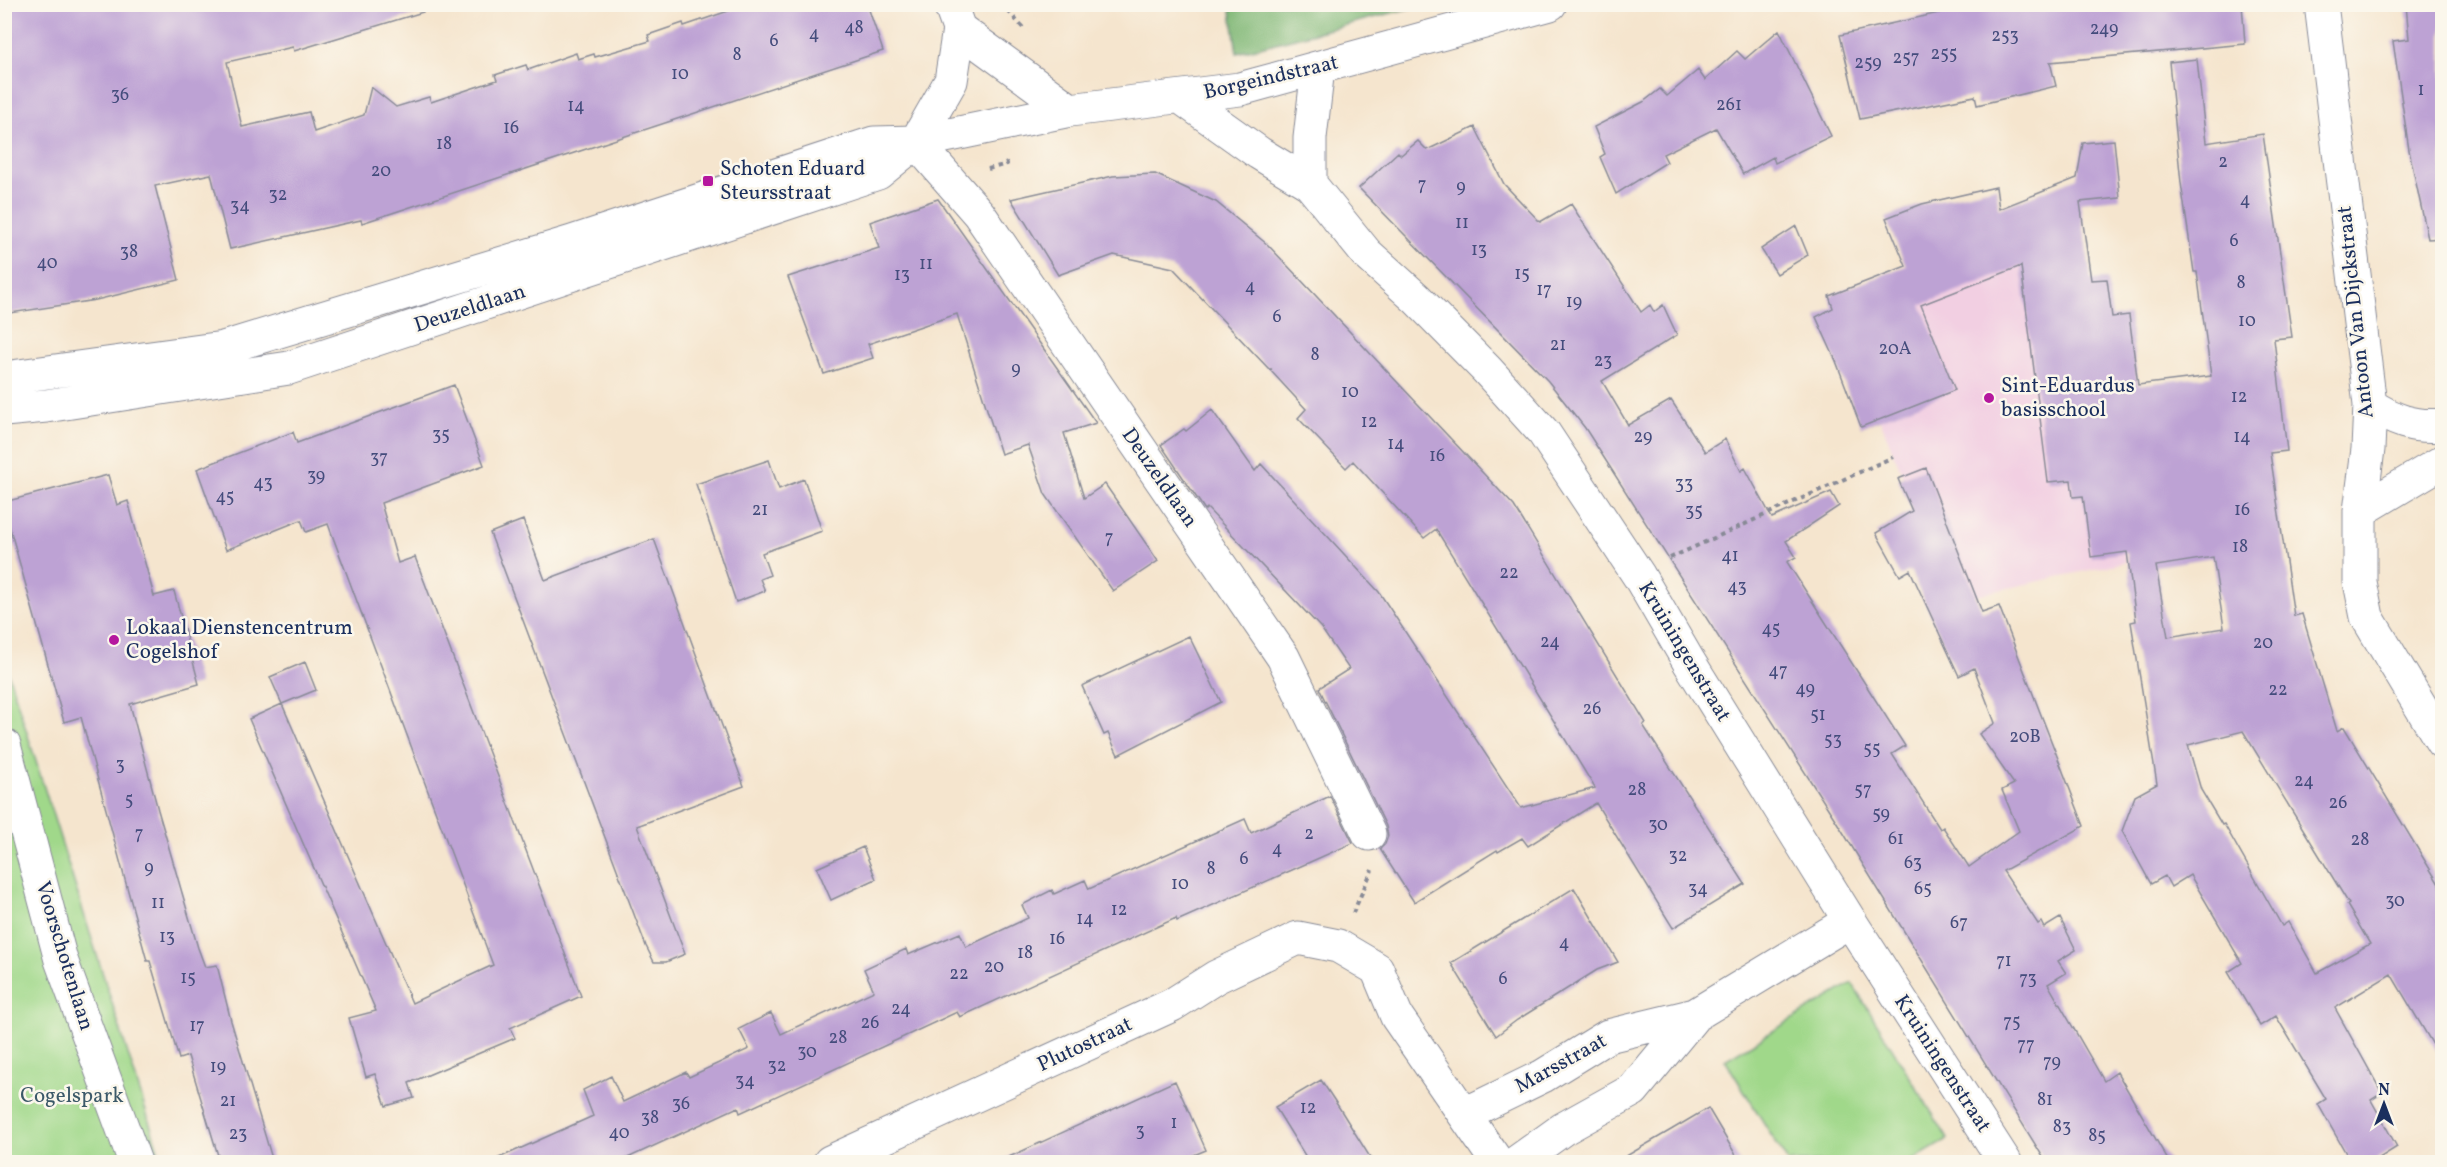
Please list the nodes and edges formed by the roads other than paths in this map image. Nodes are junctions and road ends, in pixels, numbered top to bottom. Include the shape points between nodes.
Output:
1 (1550, 4) edge
2 (2321, 4) edge
3 (954, 17) edge
4 (1318, 68) junction
5 (1182, 98) junction
6 (1070, 110) junction
7 (916, 142) junction
8 (1310, 184) junction
9 (359, 306) junction
10 (372, 341) junction
11 (4, 378) edge
12 (2370, 405) junction
13 (4, 410) edge
14 (2442, 425) edge
15 (2442, 462) edge
16 (2360, 511) junction
17 (2442, 742) edge
18 (4, 745) edge
19 (1369, 834) road end
20 (1850, 921) junction
21 (1695, 1015) junction
22 (1465, 1114) junction
23 (135, 1162) edge
24 (830, 1162) edge
25 (1497, 1162) edge
26 (1517, 1162) edge
27 (2005, 1162) edge

1 - 4 street, Borgeindstraat
2 - 12 street, Antoon Van Dijckstraat
3 - 6 street
3 - 7 street, Deuzeldlaan via 951,81
4 - 5 street, Borgeindstraat via 1240,89
4 - 8 street via 1310,138
5 - 6 street, Borgeindstraat
5 - 8 street, Kruiningenstraat
6 - 7 street, Borgeindstraat
7 - 9 street, Deuzeldlaan via 874,143 572,242
7 - 10 street, Deuzeldlaan via 878,172
7 - 19 street, Deuzeldlaan via 979,214 1283,657
8 - 20 street, Kruiningenstraat via 1366,253 1417,299 1544,433 1639,576
9 - 10 street
9 - 11 street, Deuzeldlaan via 223,348
10 - 13 street, Deuzeldlaan via 289,368
12 - 14 street via 2395,420
12 - 16 street, Antoon Van Dijckstraat
15 - 16 street
16 - 17 street, Antoon Van Dijckstraat via 2360,582 2367,617
18 - 23 street, Voorschotenlaan via 61,960
20 - 21 street, Marsstraat
20 - 27 street, Kruiningenstraat
21 - 22 street, Marsstraat via 1608,1036 1544,1076
21 - 26 street, Marsstraat via 1633,1090 1563,1129
22 - 24 street, Plutostraat via 1396,1017 1377,969 1338,946 1298,938 1216,977 1172,1005
22 - 25 street

